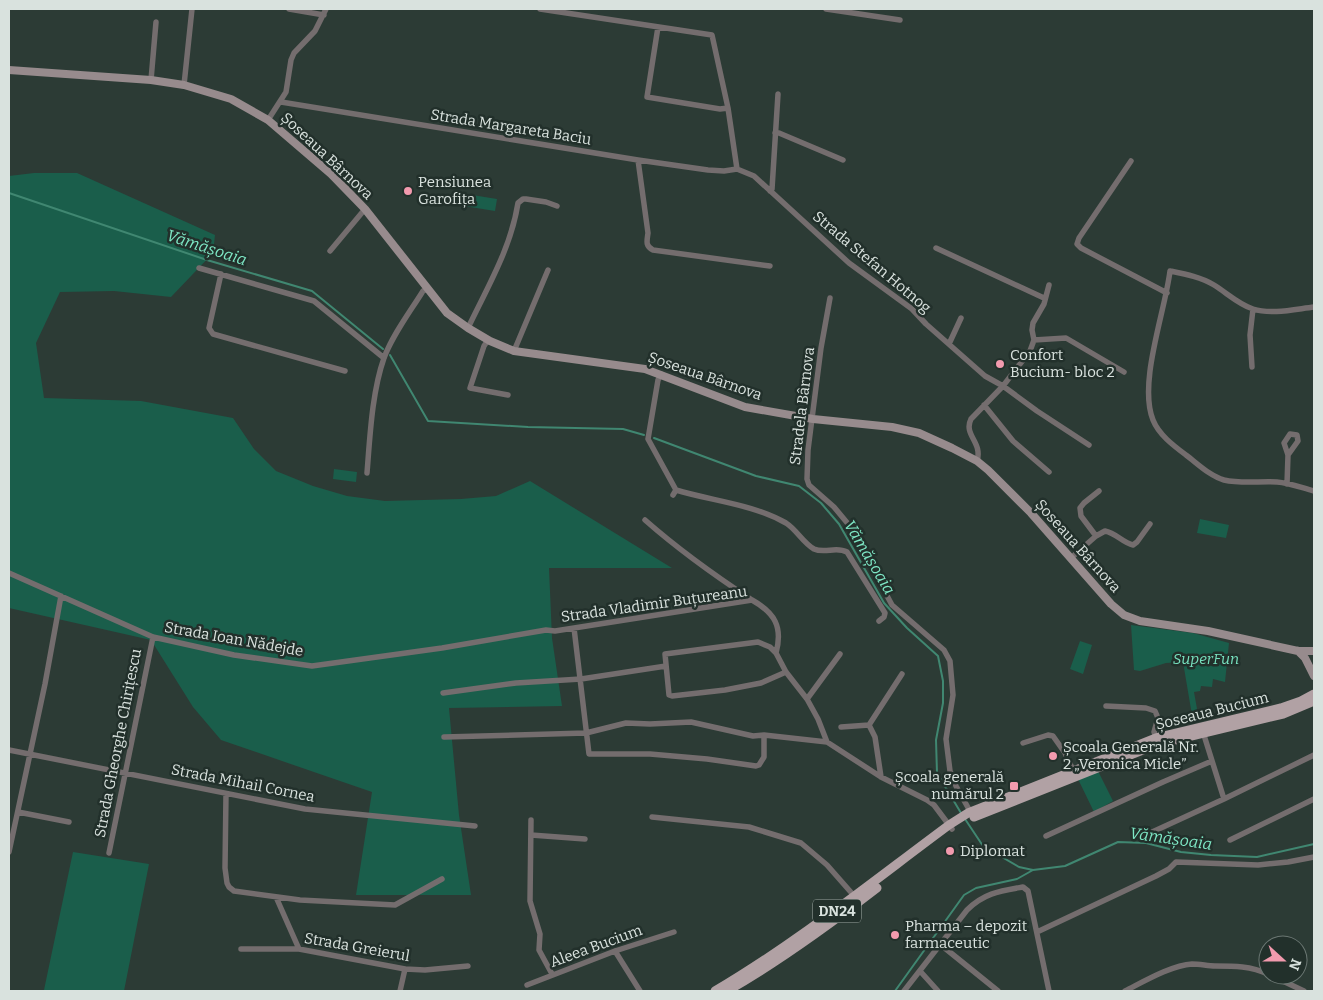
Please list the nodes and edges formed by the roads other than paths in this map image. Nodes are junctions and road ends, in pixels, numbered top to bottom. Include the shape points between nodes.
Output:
1 (192, 9) edge
2 (289, 9) edge
3 (326, 9) edge
4 (540, 9) edge
5 (826, 9) edge
6 (324, 15) junction
7 (900, 20) dead end
8 (156, 22) dead end
9 (658, 27) junction
10 (9, 70) edge
11 (151, 80) junction
12 (184, 85) junction
13 (778, 94) dead end
14 (281, 102) junction
15 (728, 108) junction
16 (268, 120) junction
17 (775, 133) junction
18 (638, 160) junction
19 (843, 160) dead end
20 (1131, 162) dead end
21 (738, 170) junction
22 (770, 191) junction
23 (557, 206) dead end
24 (365, 209) junction
25 (936, 248) dead end
26 (330, 251) dead end
27 (770, 266) dead end
28 (199, 268) dead end
29 (548, 270) dead end
30 (221, 274) junction
31 (1049, 286) dead end
32 (427, 288) junction
33 (1167, 293) junction
34 (830, 298) dead end
35 (1044, 298) junction
36 (1314, 307) edge
37 (1253, 309) junction
38 (961, 318) dead end
39 (468, 328) junction
40 (488, 340) junction
41 (1034, 340) junction
42 (949, 344) junction
43 (514, 351) junction
44 (384, 358) junction
45 (1252, 367) dead end
46 (345, 371) dead end
47 (1124, 372) dead end
48 (661, 374) junction
49 (1003, 386) junction
50 (508, 395) dead end
51 (984, 405) junction
52 (813, 419) junction
53 (1089, 445) dead end
54 (1288, 455) dead end
55 (977, 461) junction
56 (1050, 472) dead end
57 (366, 473) dead end
58 (1287, 484) junction
59 (1099, 491) dead end
60 (1314, 491) edge
61 (646, 520) dead end
62 (1150, 524) dead end
63 (1096, 536) junction
64 (1071, 558) junction
65 (9, 573) edge
66 (61, 596) junction
67 (752, 600) junction
68 (879, 622) dead end
69 (574, 628) junction
70 (555, 631) joint
71 (152, 637) junction
72 (1298, 651) junction
73 (1314, 651) edge
74 (776, 653) junction
75 (840, 654) dead end
76 (666, 666) junction
77 (786, 672) junction
78 (902, 674) dead end
79 (1314, 676) edge
80 (581, 679) junction
81 (443, 693) dead end
82 (1314, 694) edge
83 (807, 699) junction
84 (1314, 701) edge
85 (1106, 706) dead end
86 (841, 726) dead end
87 (869, 726) junction
88 (1203, 730) junction
89 (586, 733) junction
90 (764, 734) junction
91 (444, 737) dead end
92 (1156, 738) junction
93 (827, 742) junction
94 (1023, 743) dead end
95 (9, 750) edge
96 (30, 754) junction
97 (1314, 755) edge
98 (1212, 761) junction
99 (1073, 770) junction
100 (126, 773) junction
101 (882, 777) junction
102 (226, 794) junction
103 (1224, 799) junction
104 (1314, 799) edge
105 (18, 812) junction
106 (971, 815) junction
107 (652, 817) dead end
108 (531, 820) dead end
109 (69, 822) dead end
110 (475, 826) dead end
111 (953, 826) junction
112 (1150, 833) dead end
113 (531, 835) junction
114 (1046, 836) dead end
115 (586, 839) dead end
116 (1230, 840) dead end
117 (9, 852) edge
118 (109, 854) dead end
119 (1314, 857) edge
120 (442, 879) dead end
121 (276, 897) junction
122 (857, 899) junction
123 (674, 932) dead end
124 (1037, 932) junction
125 (941, 945) junction
126 (241, 949) dead end
127 (299, 949) junction
128 (615, 951) junction
129 (468, 966) dead end
130 (404, 969) junction
131 (1258, 970) edge
132 (920, 971) junction
133 (552, 974) junction
134 (527, 985) dead end
135 (740, 985) edge
136 (1292, 985) edge
137 (400, 991) edge
138 (640, 991) edge
139 (715, 991) edge
140 (727, 991) edge
141 (904, 991) edge
142 (938, 991) edge
143 (998, 991) edge
144 (1049, 991) edge
145 (1125, 991) edge
146 (1304, 991) edge

1 - 12 street
2 - 6 street
3 - 6 street
4 - 9 street
5 - 7 street
6 - 14 street via 316,31 294,53
8 - 11 street
9 - 15 street via 712,35
9 - 15 street via 647,97
10 - 11 main road, Șoseaua Bârnova
11 - 12 main road, Șoseaua Bârnova
12 - 16 main road, Șoseaua Bârnova via 231,98
13 - 17 street
14 - 16 street
14 - 18 street, Strada Margareta Baciu
15 - 21 street
16 - 24 main road, Șoseaua Bârnova via 331,174
17 - 19 street
17 - 22 street
18 - 21 street, Strada Margareta Baciu via 708,170
18 - 27 street via 649,248
20 - 33 street via 1078,244
21 - 22 street, Strada Stefan Hotnog via 754,176
22 - 42 street, Strada Stefan Hotnog via 850,262 912,309
23 - 39 street via 526,199 518,203 500,262
24 - 26 street
24 - 32 main road, Șoseaua Bârnova
25 - 35 street
28 - 30 street
29 - 43 street
30 - 44 street via 314,301
30 - 46 street via 209,328 213,334
31 - 35 street
32 - 39 main road, Șoseaua Bârnova via 447,313
32 - 44 street via 405,319
33 - 37 street via 1170,271 1213,284
33 - 58 street via 1149,384 1150,410 1160,433 1222,479
34 - 52 street, Stradela Bârnova
35 - 41 street via 1033,323
36 - 37 street via 1275,311
37 - 45 street via 1250,335
38 - 42 street
39 - 40 main road, Șoseaua Bârnova
40 - 43 main road, Șoseaua Bârnova
40 - 50 street via 470,388
41 - 47 street via 1066,338
41 - 49 street via 1030,351
42 - 49 street, Strada Stefan Hotnog via 985,376
43 - 48 main road, Șoseaua Bârnova
44 - 57 street via 376,391
48 - 52 main road, Șoseaua Bârnova via 736,404
48 - 68 street via 648,439 674,492 768,514 787,524 816,550 840,549 847,552 885,613
49 - 51 street
49 - 53 street, Strada Stefan Hotnog
51 - 55 street via 971,419 968,429 979,450
51 - 56 street via 1014,441
52 - 55 main road, Șoseaua Bârnova via 919,433
52 - 106 street, Stradela Bârnova via 807,467 809,485 849,525 892,605 944,650 950,662 953,696 947,728 948,757 950,771
54 - 58 street
55 - 64 main road, Șoseaua Bârnova via 1031,513
58 - 60 street
59 - 63 street via 1080,508 1081,516
61 - 67 street via 695,561
62 - 63 street via 1133,545 1109,531
63 - 64 street
64 - 72 main road, Șoseaua Bârnova via 1111,604 1131,619 1208,631
65 - 66 street, Strada Ioan Nădejde
66 - 71 street, Strada Ioan Nădejde
66 - 96 street
67 - 69 street, Strada Vladimir Buțureanu
67 - 74 street, Strada Vladimir Buțureanu via 774,618 779,634
69 - 70 street, Strada Vladimir Buțureanu
69 - 80 street
70 - 71 street, Strada Ioan Nădejde via 312,666 234,655
71 - 100 street, Strada Gheorghe Chirițescu
72 - 73 main road, Șoseaua Bârnova
72 - 79 main road
74 - 76 street via 758,642 665,654
74 - 77 street
75 - 83 street
76 - 77 street via 669,695 676,697 761,683
76 - 80 street
77 - 83 street
78 - 87 street
80 - 81 street via 516,683
80 - 89 street
82 - 88 main road, Șoseaua Bucium / DN24 via 1281,708
83 - 93 street
84 - 88 main road, Șoseaua Bucium / DN24 via 1283,714
85 - 92 street via 1155,711 1158,718 1154,732
86 - 87 street
87 - 101 street via 875,737
88 - 92 main road, Șoseaua Bucium / DN24
88 - 98 street
88 - 106 main road, Șoseaua Bucium / DN24 via 1127,755
89 - 90 street via 626,723 691,722 740,734
89 - 90 street via 588,754 650,754 756,766 764,757
89 - 91 street
90 - 93 street
92 - 99 main road, Șoseaua Bucium / DN24
93 - 101 street
94 - 99 street via 1053,736
95 - 96 street, Strada Mihail Cornea
96 - 100 street, Strada Mihail Cornea
96 - 105 street
97 - 103 street
98 - 103 street
98 - 114 street
99 - 106 main road, Șoseaua Bucium / DN24
100 - 102 street, Strada Mihail Cornea
100 - 118 street, Strada Gheorghe Chirițescu
101 - 111 street via 934,805
102 - 110 street, Strada Mihail Cornea via 305,809
102 - 121 street via 225,868 229,887 234,891
103 - 112 street
104 - 116 street
105 - 109 street
105 - 117 street
106 - 111 main road, Șoseaua Bucium / DN24
107 - 122 street via 749,827 801,843 827,865
108 - 113 street
111 - 122 main road, Șoseaua Bucium / DN24
113 - 115 street
113 - 133 street via 530,895 540,934 539,950
119 - 124 street via 1258,865 1176,862 1156,876
120 - 121 street via 395,905
121 - 127 street
122 - 135 main road, Șoseaua Bucium / DN24 via 798,947
123 - 128 street, Aleea Bucium
124 - 125 street via 1028,891 1010,889 977,900
124 - 144 street
125 - 132 street
125 - 143 street
126 - 127 street, Strada Greierul
127 - 130 street, Strada Greierul
128 - 133 street, Aleea Bucium
128 - 138 street
129 - 130 street, Strada Greierul
130 - 137 street
131 - 145 street via 1192,964 1156,975
132 - 141 street
132 - 142 street
133 - 134 street, Aleea Bucium
135 - 139 main road, Șoseaua Bucium / DN24
135 - 140 main road, Șoseaua Bucium / DN24
136 - 146 street

